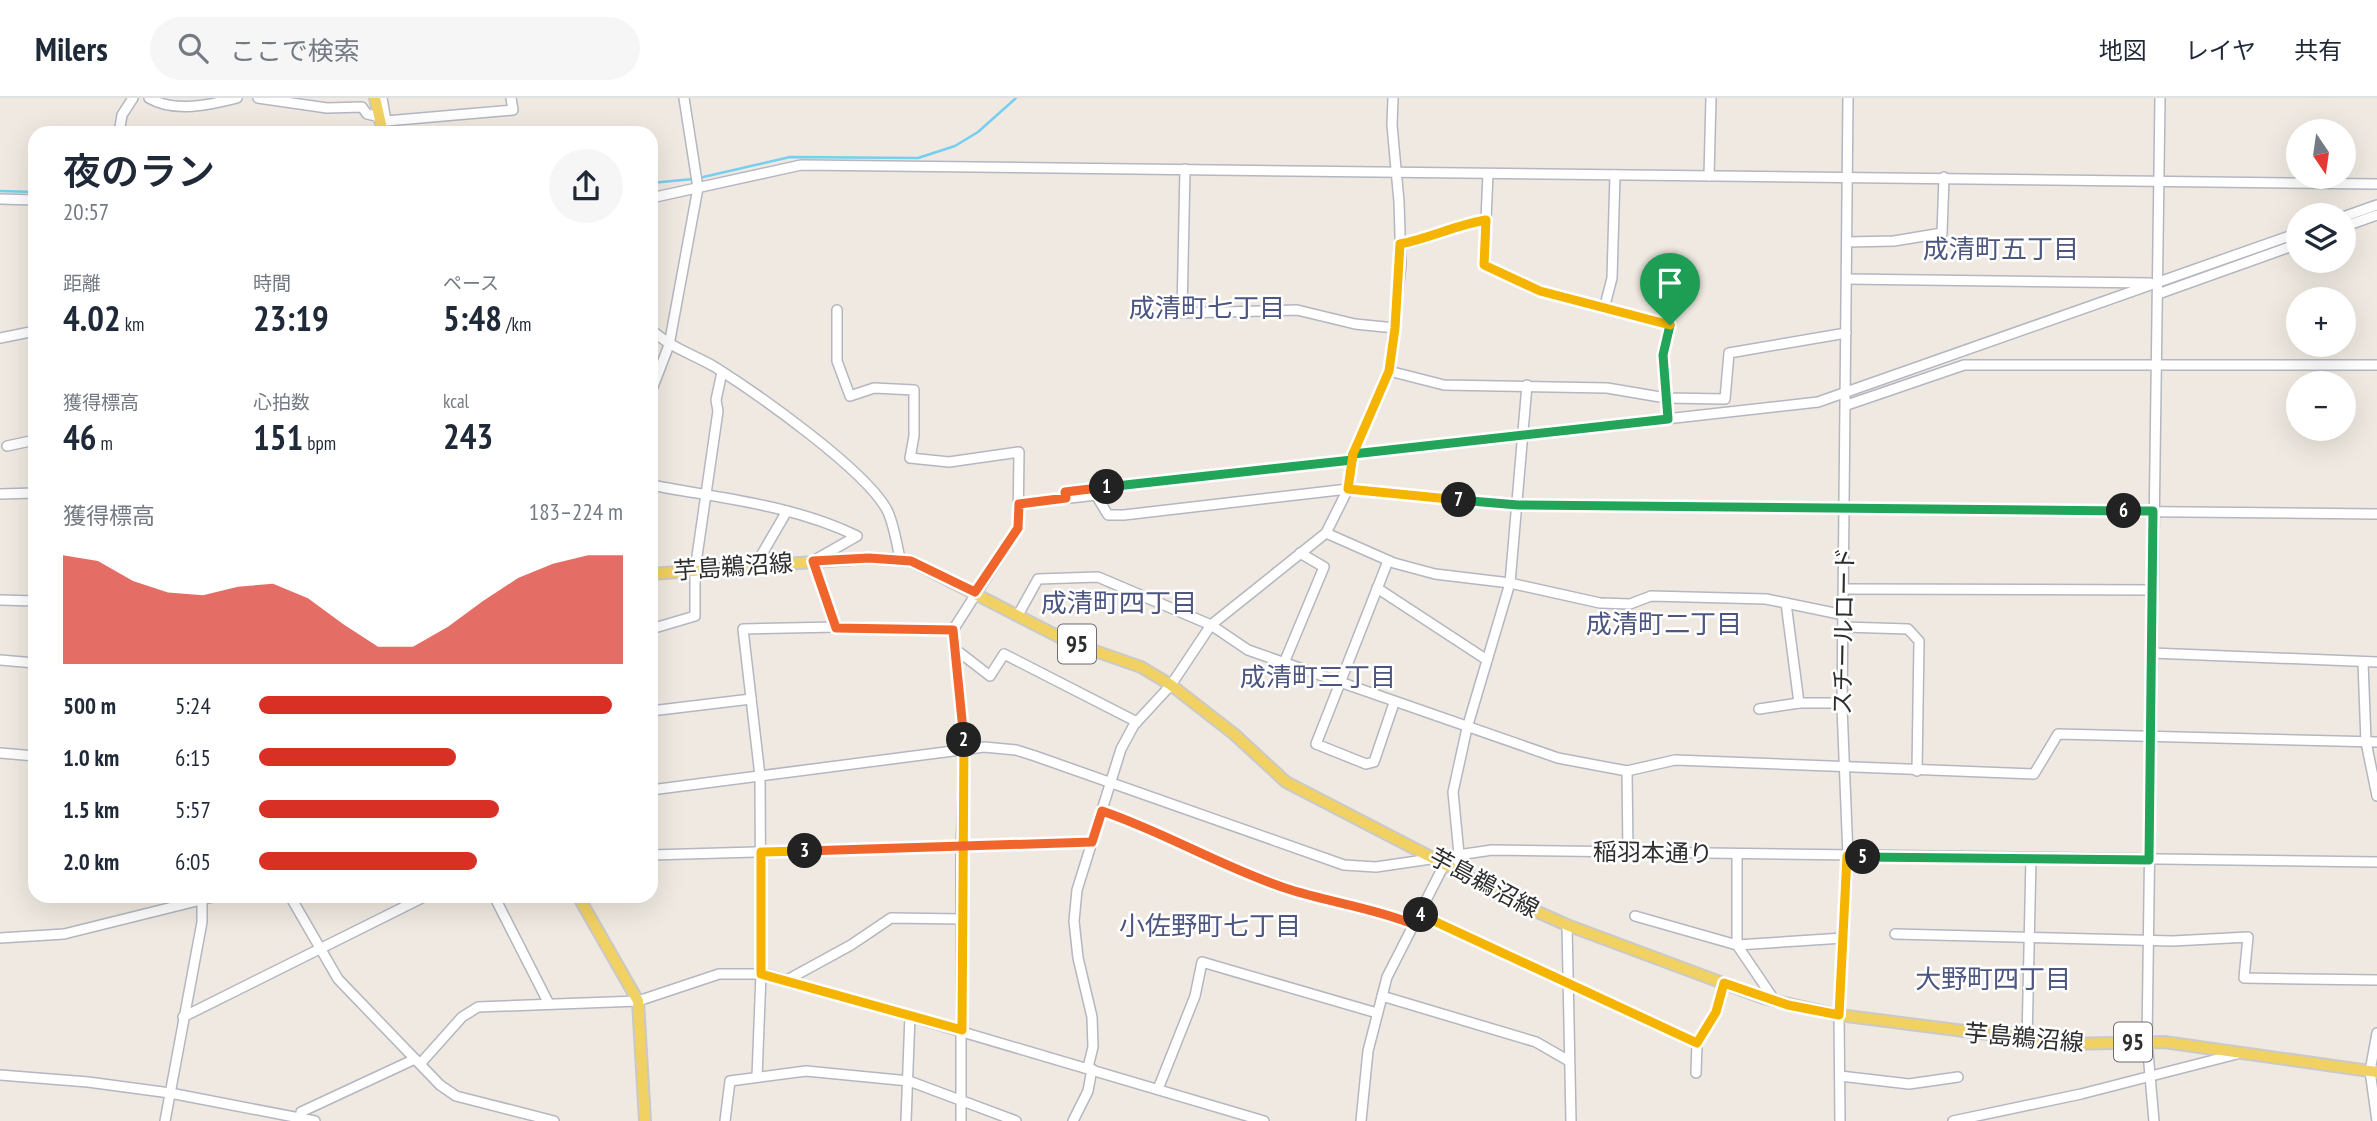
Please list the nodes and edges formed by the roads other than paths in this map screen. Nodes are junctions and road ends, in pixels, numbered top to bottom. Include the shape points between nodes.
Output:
1 (133, 98) edge
2 (149, 98) edge
3 (237, 98) edge
4 (258, 98) edge
5 (375, 98) edge
6 (382, 98) edge
7 (511, 98) edge
8 (684, 98) edge
9 (1393, 98) edge
10 (1712, 98) edge
11 (1848, 98) edge
12 (2160, 98) edge
13 (308, 102) edge
14 (382, 123) edge
15 (120, 126) edge
16 (1185, 169) junction
17 (1395, 173) junction
18 (1488, 174) junction
19 (1615, 175) junction
20 (1710, 176) junction
21 (1944, 177) junction
22 (1849, 178) junction
23 (2159, 180) junction
24 (2377, 184) edge
25 (698, 188) junction
26 (658, 197) edge
27 (0, 198) edge
28 (28, 200) edge
29 (2377, 205) edge
30 (2356, 212) edge
31 (2377, 215) edge
32 (1486, 220) junction
33 (2356, 222) edge
34 (2286, 238) edge
35 (1847, 242) junction
36 (1400, 244) junction
37 (2286, 248) edge
38 (1670, 278) dead end
39 (1847, 279) junction
40 (2158, 289) junction
41 (1604, 309) junction
42 (837, 310) dead end
43 (1670, 325) junction
44 (1395, 328) junction
45 (28, 332) edge
46 (1846, 333) junction
47 (658, 337) edge
48 (0, 338) edge
49 (669, 345) junction
50 (2158, 364) junction
51 (2377, 365) edge
52 (1389, 371) junction
53 (722, 372) junction
54 (658, 374) edge
55 (1527, 385) junction
56 (1846, 392) junction
57 (1666, 398) junction
58 (1847, 405) junction
59 (1668, 419) junction
60 (1523, 436) junction
61 (28, 442) edge
62 (7, 446) dead end
63 (1352, 457) junction
64 (658, 486) edge
65 (1348, 489) junction
66 (28, 493) edge
67 (0, 494) edge
68 (705, 496) junction
69 (1066, 498) junction
70 (1019, 504) junction
71 (1518, 505) junction
72 (1846, 508) junction
73 (787, 511) junction
74 (2153, 511) junction
75 (2377, 514) edge
76 (1326, 533) junction
77 (1300, 553) junction
78 (900, 559) junction
79 (813, 561) junction
80 (1388, 561) junction
81 (755, 566) junction
82 (695, 570) junction
83 (658, 573) edge
84 (1510, 583) junction
85 (1377, 589) junction
86 (1845, 589) junction
87 (2152, 590) junction
88 (975, 592) junction
89 (0, 600) edge
90 (28, 601) edge
91 (1786, 603) junction
92 (1018, 615) junction
93 (1844, 615) junction
94 (1211, 625) junction
95 (658, 627) edge
96 (1844, 627) junction
97 (836, 628) junction
98 (953, 630) junction
99 (954, 652) junction
100 (2152, 653) junction
101 (0, 660) edge
102 (1487, 660) junction
103 (28, 662) edge
104 (2363, 662) junction
105 (2377, 662) edge
106 (1284, 663) junction
107 (1339, 683) junction
108 (1171, 685) junction
109 (751, 699) junction
110 (1394, 703) junction
111 (1799, 703) junction
112 (1842, 703) junction
113 (1759, 709) dead end
114 (658, 710) edge
115 (1137, 722) junction
116 (1467, 728) junction
117 (2152, 737) junction
118 (2366, 742) junction
119 (2377, 742) edge
120 (965, 751) junction
121 (0, 753) edge
122 (28, 756) edge
123 (1846, 768) junction
124 (1627, 771) junction
125 (1917, 771) junction
126 (760, 776) junction
127 (1112, 782) junction
128 (658, 789) edge
129 (2377, 796) edge
130 (1102, 811) junction
131 (1092, 842) junction
132 (961, 847) junction
133 (761, 852) junction
134 (1628, 852) junction
135 (1459, 854) junction
136 (1737, 854) junction
137 (658, 855) edge
138 (1847, 856) junction
139 (2031, 858) junction
140 (1440, 860) junction
141 (2149, 860) junction
142 (2377, 862) edge
143 (1458, 869) junction
144 (183, 903) edge
145 (202, 903) edge
146 (294, 903) edge
147 (412, 903) edge
148 (498, 903) edge
149 (582, 903) edge
150 (1420, 914) junction
151 (1635, 916) dead end
152 (962, 919) junction
153 (1413, 924) junction
154 (1567, 925) junction
155 (1895, 934) dead end
156 (0, 938) edge
157 (1843, 938) junction
158 (2029, 938) junction
159 (2149, 939) junction
160 (1737, 944) junction
161 (319, 949) junction
162 (761, 974) junction
163 (787, 980) junction
164 (2377, 980) edge
165 (1568, 982) junction
166 (1724, 983) junction
167 (1382, 996) junction
168 (638, 1001) junction
169 (1775, 1001) junction
170 (548, 1004) junction
171 (1377, 1013) junction
172 (910, 1015) junction
173 (1839, 1015) junction
174 (183, 1017) junction
175 (962, 1030) junction
176 (2377, 1033) edge
177 (2027, 1041) junction
178 (2147, 1041) junction
179 (1697, 1043) junction
180 (2241, 1052) junction
181 (1569, 1061) junction
182 (417, 1062) junction
183 (1090, 1068) junction
184 (2374, 1072) edge
185 (1696, 1073) dead end
186 (0, 1075) edge
187 (1840, 1076) junction
188 (757, 1077) junction
189 (1958, 1077) dead end
190 (2150, 1077) junction
191 (909, 1081) junction
192 (1158, 1089) junction
193 (170, 1093) junction
194 (961, 1101) junction
195 (306, 1120) edge
196 (165, 1121) edge
197 (554, 1121) edge
198 (645, 1121) edge
199 (725, 1121) edge
200 (906, 1121) edge
201 (961, 1121) edge
202 (1016, 1121) edge
203 (1073, 1121) edge
204 (1264, 1121) edge
205 (1361, 1121) edge
206 (1571, 1121) edge
207 (1840, 1121) edge
208 (1952, 1121) edge
209 (2154, 1121) edge
210 (2377, 1121) edge

1 - 15 street
2 - 3 street via 182,106
4 - 13 street
5 - 14 main road
6 - 14 street
7 - 14 street via 513,110
8 - 25 street
9 - 17 street
10 - 20 street
11 - 22 street, スチールロード
12 - 23 street
13 - 14 street via 362,107
16 - 17 street
16 - 25 street via 801,165
16 - 44 street via 1182,313 1297,310
17 - 18 street
17 - 36 street
18 - 19 street
18 - 32 street
19 - 20 street
19 - 41 street via 1612,278
20 - 22 street
21 - 22 street
21 - 23 street
21 - 35 street via 1942,233
22 - 35 street, スチールロード
23 - 24 street
23 - 40 street
25 - 26 street
25 - 49 street
27 - 28 street
29 - 30 street
31 - 33 street
32 - 36 street
32 - 41 street via 1484,265 1540,291
34 - 40 street
35 - 39 street, スチールロード
36 - 44 street
37 - 40 street
38 - 43 street
39 - 40 street
39 - 46 street, スチールロード
40 - 50 street
40 - 56 street
41 - 43 street
42 - 70 street via 836,361 850,396 874,388 914,390 909,458 949,462 1019,452
43 - 57 street via 1663,355
44 - 52 street
45 - 48 street
46 - 56 street, スチールロード
46 - 57 street via 1729,353 1725,399
47 - 49 street
49 - 53 street
49 - 54 street
50 - 51 street
50 - 58 street via 1964,365
50 - 74 street
52 - 55 street via 1444,385
52 - 63 street
53 - 68 street
53 - 78 street via 853,472 887,510
55 - 57 street via 1608,388
55 - 60 street
56 - 58 street, スチールロード
56 - 59 street via 1818,402
57 - 59 street
58 - 72 street, スチールロード
59 - 60 street
60 - 63 street
60 - 71 street
61 - 62 street
63 - 65 street
63 - 69 street via 1065,492
64 - 68 street
65 - 69 street via 1108,516 1096,495
65 - 71 street
65 - 76 street
66 - 67 street
68 - 73 street
68 - 82 street
69 - 70 street
70 - 88 street via 1018,528
71 - 72 street
71 - 84 street
72 - 74 street
72 - 86 street, スチールロード
73 - 79 street via 857,536
73 - 81 street
74 - 75 street
74 - 87 street
76 - 77 street
76 - 80 street
77 - 94 street
77 - 106 street via 1324,567
78 - 79 main road, 芋島鵜沼線 / 95
78 - 88 main road, 芋島鵜沼線 / 95
79 - 81 main road, 芋島鵜沼線 / 95
79 - 97 street
80 - 84 street via 1435,574
80 - 85 street
81 - 82 main road, 芋島鵜沼線 / 95
82 - 83 main road, 芋島鵜沼線 / 95
82 - 95 street via 695,616
84 - 91 street via 1600,603 1630,604 1651,596
84 - 102 street
85 - 102 street
85 - 107 street
86 - 87 street
86 - 93 street, スチールロード
87 - 100 street
88 - 92 main road, 芋島鵜沼線 / 95
88 - 98 street
89 - 90 street
91 - 93 street
91 - 111 street
92 - 94 street via 1038,579 1098,577
92 - 108 main road, 芋島鵜沼線 / 95 via 1069,642 1129,661
93 - 96 street, スチールロード
94 - 106 street via 1248,650
94 - 108 street
96 - 112 street, スチールロード
96 - 125 street via 1908,629 1919,641
97 - 98 street
97 - 109 street via 743,629
98 - 99 street
99 - 115 street via 990,676 1004,654
99 - 120 street
100 - 104 street
100 - 117 street
101 - 103 street
102 - 116 street
104 - 105 street
104 - 118 street
106 - 107 street
107 - 110 street
107 - 110 street via 1316,744 1366,764 1374,762
108 - 115 street
108 - 140 main road, 芋島鵜沼線 / 95 via 1286,782
109 - 114 street
109 - 126 street
110 - 116 street
111 - 112 street
111 - 113 street
112 - 123 street, スチールロード
115 - 127 street via 1121,749
116 - 124 street via 1558,758
116 - 135 street via 1453,792
117 - 118 street
117 - 125 street via 2058,734 2034,774
117 - 141 street
118 - 119 street
118 - 129 street
120 - 126 street, 稲羽本通り
120 - 127 street, 稲羽本通り via 984,747 1016,750
120 - 132 street
121 - 122 street
123 - 124 street via 1675,760
123 - 125 street
123 - 138 street, スチールロード
124 - 134 street
126 - 128 street, 稲羽本通り
126 - 133 street
127 - 130 street
127 - 140 street, 稲羽本通り via 1344,865 1376,867
130 - 131 street
130 - 153 street via 1285,888 1376,909
131 - 132 street
131 - 183 street via 1076,890 1074,921 1092,1017
132 - 133 street
132 - 152 street
133 - 137 street
133 - 162 street
134 - 135 street, 稲羽本通り via 1492,850
134 - 136 street, 稲羽本通り
135 - 140 street, 稲羽本通り
135 - 143 street
136 - 138 street, 稲羽本通り
136 - 160 street
138 - 139 street, 稲羽本通り
138 - 157 street, スチールロード
139 - 141 street, 稲羽本通り
139 - 158 street
140 - 143 main road, 芋島鵜沼線 / 95
140 - 150 street
141 - 142 street, 稲羽本通り
141 - 159 street
143 - 154 main road, 芋島鵜沼線 / 95
144 - 156 street via 64,934
145 - 174 street
146 - 161 street
147 - 161 street
148 - 170 street
149 - 168 main road
150 - 153 street
150 - 165 street
151 - 160 street
152 - 163 street via 891,918
152 - 175 street
153 - 167 street
154 - 165 street
154 - 166 main road, 芋島鵜沼線 / 95
155 - 158 street
157 - 160 street
157 - 173 street, スチールロード
158 - 159 street
158 - 177 street
159 - 164 street via 2248,937 2244,978
159 - 178 street
160 - 169 street
161 - 174 street
161 - 182 street via 357,1002
162 - 163 street
162 - 168 street via 719,974
162 - 188 street
163 - 172 street
165 - 179 street
165 - 181 street
166 - 169 main road, 芋島鵜沼線 / 95
166 - 179 street via 1716,1012
167 - 171 street
167 - 181 street via 1536,1042
168 - 170 street
168 - 198 main road
169 - 173 main road, 芋島鵜沼線 / 95
170 - 182 street via 478,1007
171 - 192 street via 1202,962 1195,996
171 - 205 street via 1367,1051
172 - 175 street
172 - 191 street
173 - 177 main road, 芋島鵜沼線 / 95
173 - 187 street, スチールロード
174 - 193 street
175 - 183 street
175 - 194 street
176 - 184 street
177 - 178 main road, 芋島鵜沼線 / 95 via 2078,1045
178 - 180 main road, 芋島鵜沼線 / 95
178 - 190 street
179 - 185 street
180 - 184 main road, 芋島鵜沼線 / 95
180 - 190 street
181 - 206 street
182 - 195 street via 301,1112
182 - 197 street via 456,1096
183 - 192 street
183 - 203 street via 1088,1091
184 - 210 street
186 - 193 street
187 - 189 street via 1909,1084
187 - 207 street, スチールロード
188 - 191 street via 806,1071
188 - 199 street via 730,1081
190 - 208 street
190 - 209 street
191 - 194 street
191 - 200 street
192 - 204 street
193 - 195 street
193 - 196 street
194 - 201 street
194 - 202 street

